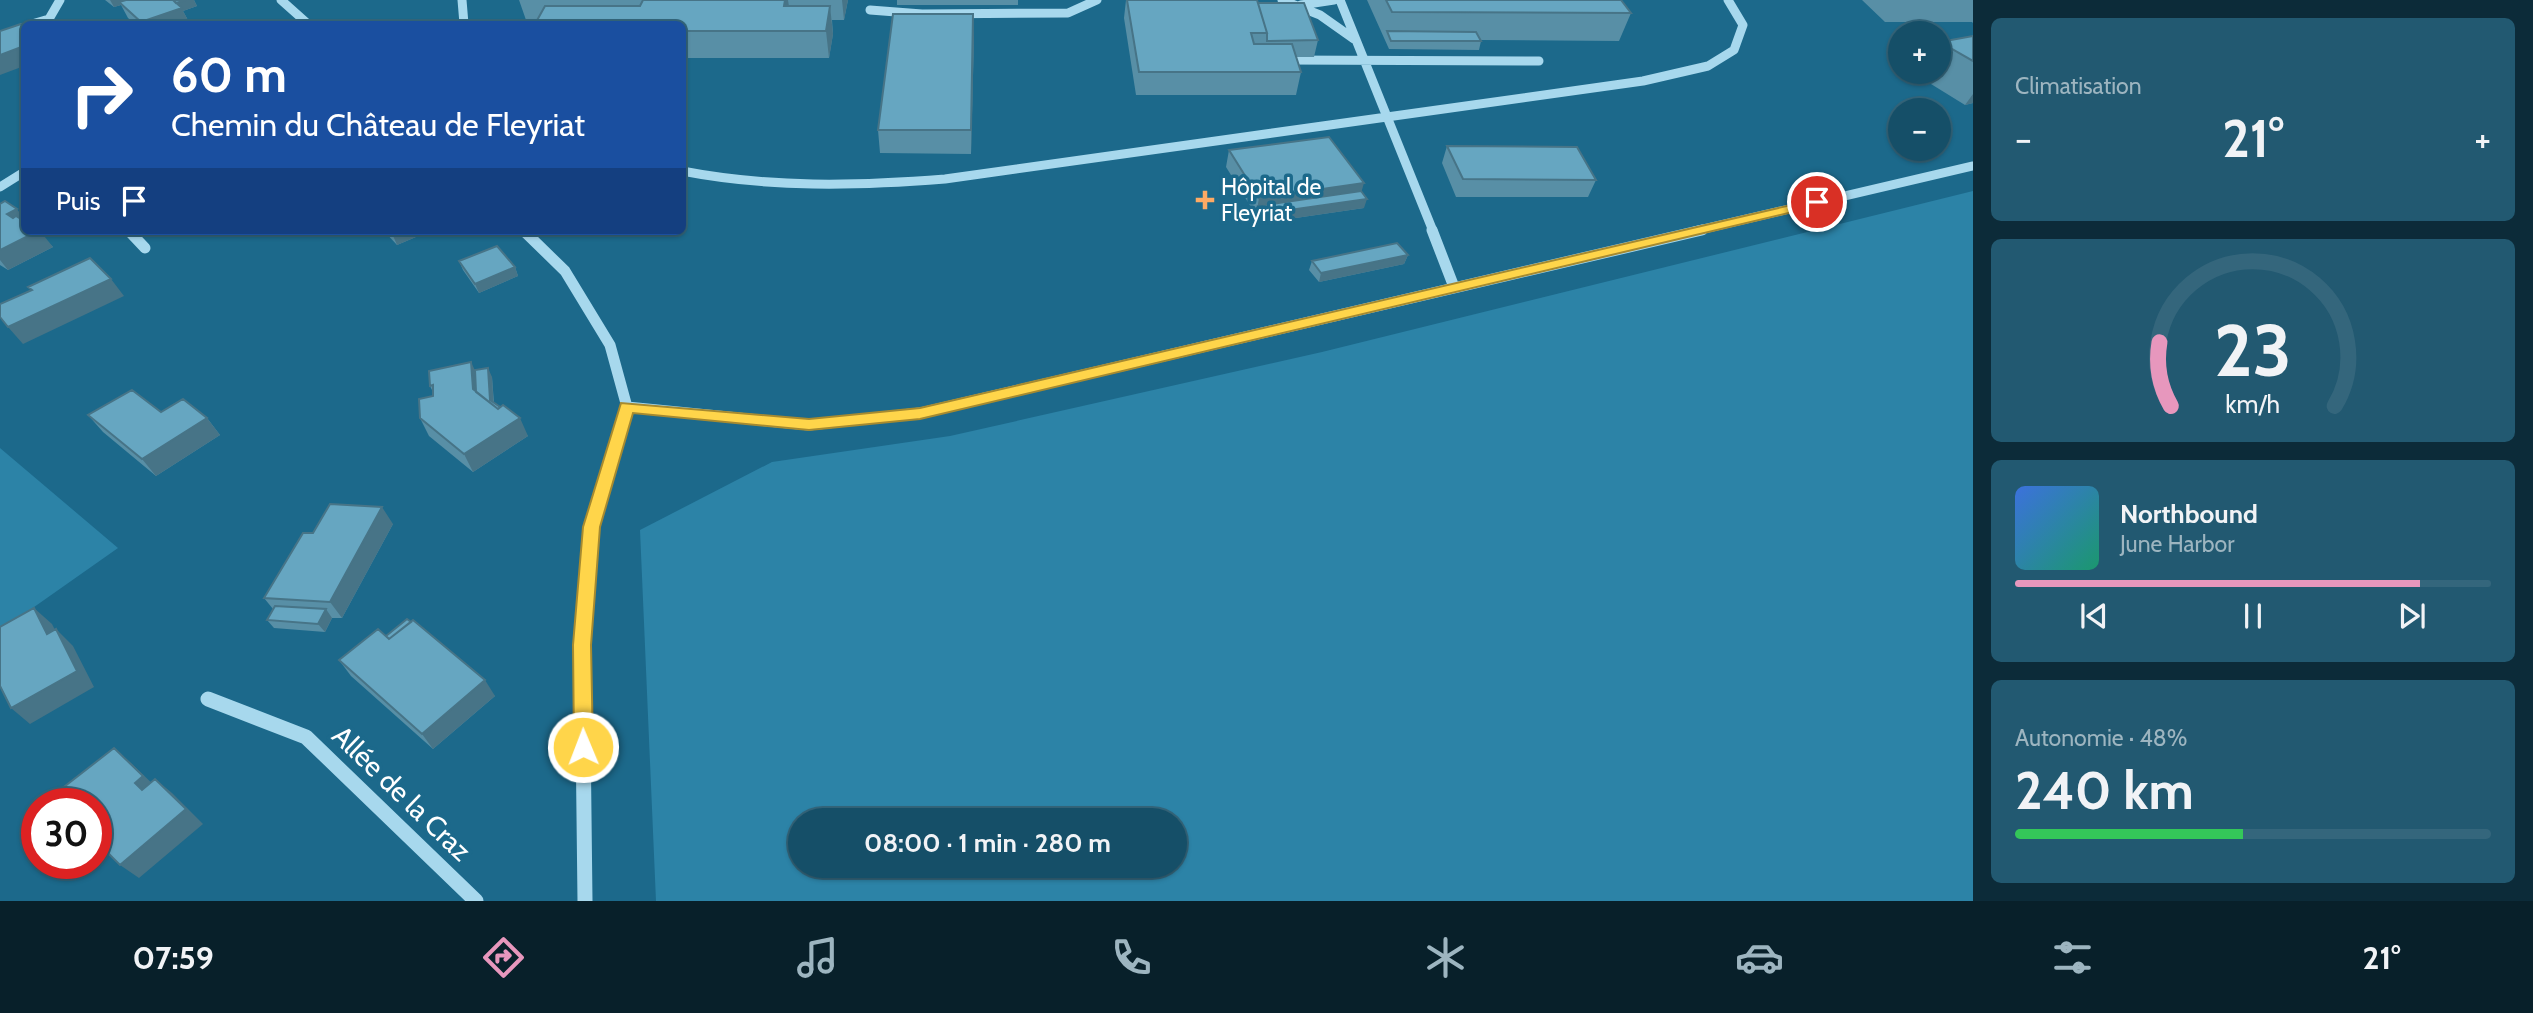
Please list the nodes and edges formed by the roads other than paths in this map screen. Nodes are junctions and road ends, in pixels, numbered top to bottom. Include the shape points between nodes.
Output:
1 (60, 0) edge
2 (281, 0) edge
3 (462, 0) edge
4 (1057, 0) edge
5 (1097, 0) edge
6 (1282, 0) edge
7 (1334, 0) edge
8 (1340, 0) edge
9 (1728, 0) edge
10 (1300, 5) junction
11 (870, 10) dead end
12 (1068, 13) junction
13 (42, 21) edge
14 (305, 21) edge
15 (464, 21) edge
16 (1357, 41) junction
17 (1284, 60) edge
18 (1365, 60) junction
19 (1539, 61) dead end
20 (1389, 117) junction
21 (1973, 166) edge
22 (686, 173) edge
23 (21, 174) edge
24 (0, 187) edge
25 (133, 235) edge
26 (528, 235) edge
27 (145, 248) dead end
28 (1454, 287) junction
29 (627, 407) junction
30 (208, 699) dead end
31 (476, 901) edge
32 (585, 901) edge

1 - 13 street via 49,19
2 - 14 street
3 - 15 street
4 - 12 street
5 - 12 street
6 - 10 street
7 - 10 street
8 - 16 street
9 - 20 street via 1743,25 1734,50 1708,66 1643,81
10 - 16 street via 1332,20
11 - 12 street
16 - 18 street
17 - 18 street
18 - 19 street
18 - 20 street
20 - 22 street via 945,179 860,186
20 - 28 street
21 - 28 street
23 - 24 street
25 - 27 street
26 - 29 street via 565,271 610,345
28 - 29 street via 920,414 809,425
29 - 32 street via 591,527 582,645
30 - 31 street, Allée de la Craz via 306,737

